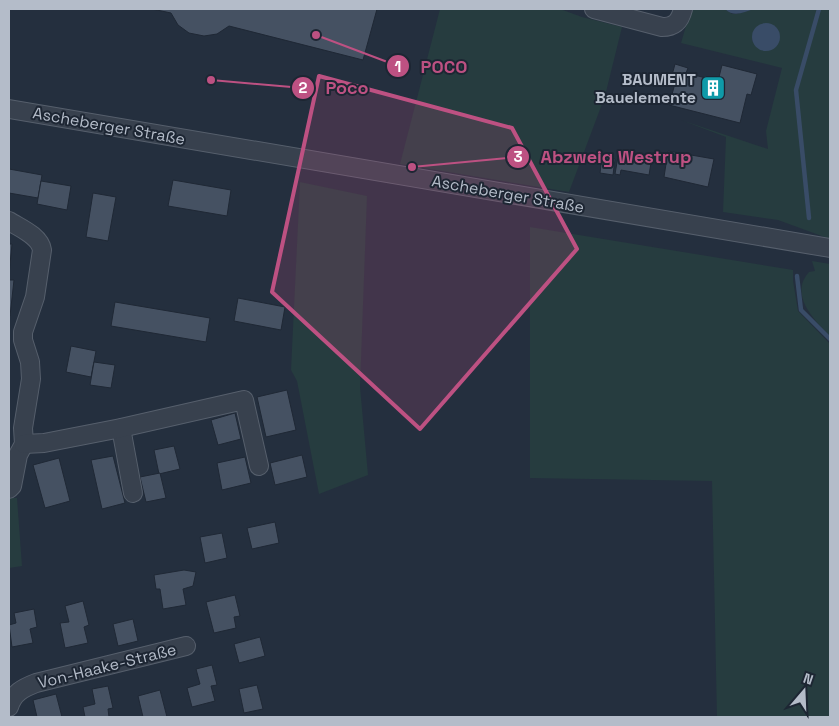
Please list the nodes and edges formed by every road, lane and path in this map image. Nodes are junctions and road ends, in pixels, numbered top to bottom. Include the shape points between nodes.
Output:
1 (600, 9) edge
2 (683, 9) edge
3 (9, 109) edge
4 (9, 221) edge
5 (830, 248) edge
6 (121, 428) junction
7 (24, 444) junction
8 (258, 466) dead end
9 (9, 489) edge
10 (133, 493) dead end
11 (186, 646) dead end
12 (9, 707) edge

1 - 2 street via 662,27 676,24
3 - 5 street, Ascheberger Straße
4 - 7 street via 37,239 42,250 35,297 23,340 31,371 23,428
6 - 7 street
6 - 8 street via 244,400
6 - 10 street
7 - 9 street
11 - 12 street, Von-Haake-Straße via 36,683 14,695

